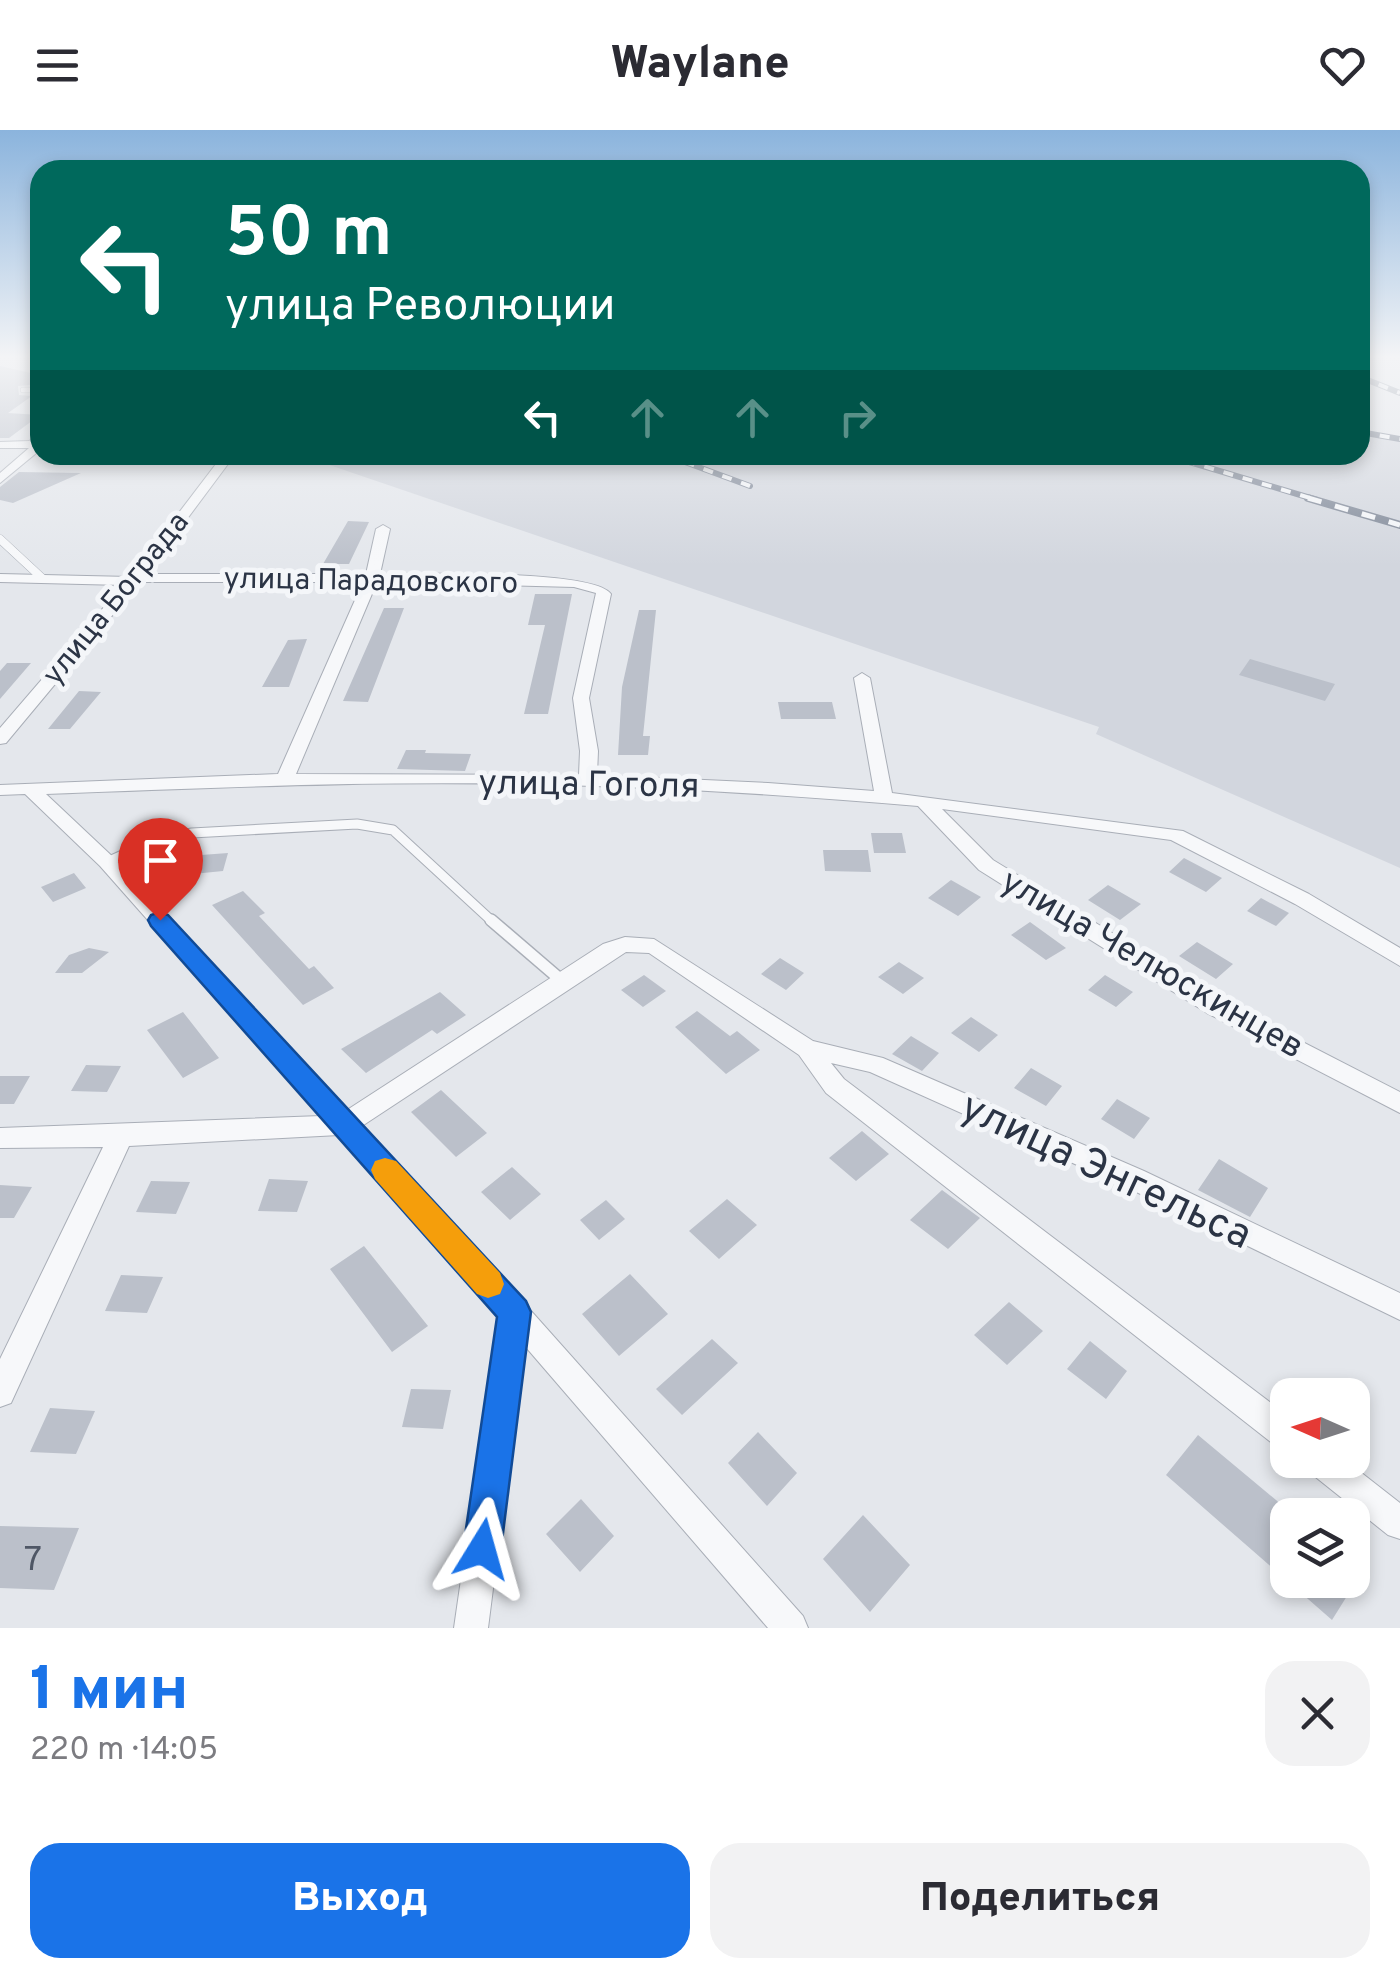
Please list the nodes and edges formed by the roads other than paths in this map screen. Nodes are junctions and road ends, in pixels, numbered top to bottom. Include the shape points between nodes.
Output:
1 (30, 443) edge
2 (0, 445) edge
3 (30, 453) edge
4 (220, 465) edge
5 (0, 479) edge
6 (383, 530) dead end
7 (0, 539) edge
8 (0, 578) edge
9 (42, 578) junction
10 (372, 578) junction
11 (134, 580) junction
12 (862, 678) dead end
13 (0, 739) edge
14 (285, 779) junction
15 (588, 780) junction
16 (0, 790) edge
17 (32, 790) junction
18 (884, 797) junction
19 (922, 801) junction
20 (107, 862) junction
21 (1400, 958) edge
22 (561, 980) junction
23 (808, 1049) junction
24 (1400, 1103) edge
25 (344, 1124) junction
26 (121, 1136) junction
27 (0, 1138) edge
28 (1400, 1307) edge
29 (514, 1312) junction
30 (0, 1392) edge
31 (1270, 1422) edge
32 (1342, 1478) edge
33 (1400, 1523) edge
34 (471, 1628) edge
35 (791, 1628) edge

1 - 2 street
3 - 5 street
4 - 11 street, улица Бограда
6 - 10 street
7 - 9 lane
8 - 9 street, улица Парадовского
9 - 11 street, улица Парадовского
10 - 11 street, улица Парадовского
10 - 14 street
10 - 15 street, улица Парадовского via 574,583 604,594 581,698
11 - 13 street, улица Бограда
12 - 18 street
14 - 15 street, улица Гоголя
14 - 17 street, улица Гоголя
15 - 18 street, улица Гоголя
16 - 17 street, улица Гоголя
17 - 20 street
18 - 19 street, улица Гоголя
19 - 21 street, улица Гоголя via 1176,835
19 - 24 street, улица Челюскинцев via 986,865 1215,1007
20 - 22 lane via 153,841 192,833 357,824 393,830
20 - 25 street
22 - 23 street, улица Энгельса via 610,949 654,946
22 - 25 street
23 - 28 street, улица Энгельса via 875,1064
23 - 31 street, улица Энгельса via 836,1086
25 - 26 street
25 - 29 street
26 - 27 street
26 - 30 street
29 - 34 street
29 - 35 street
32 - 33 street

